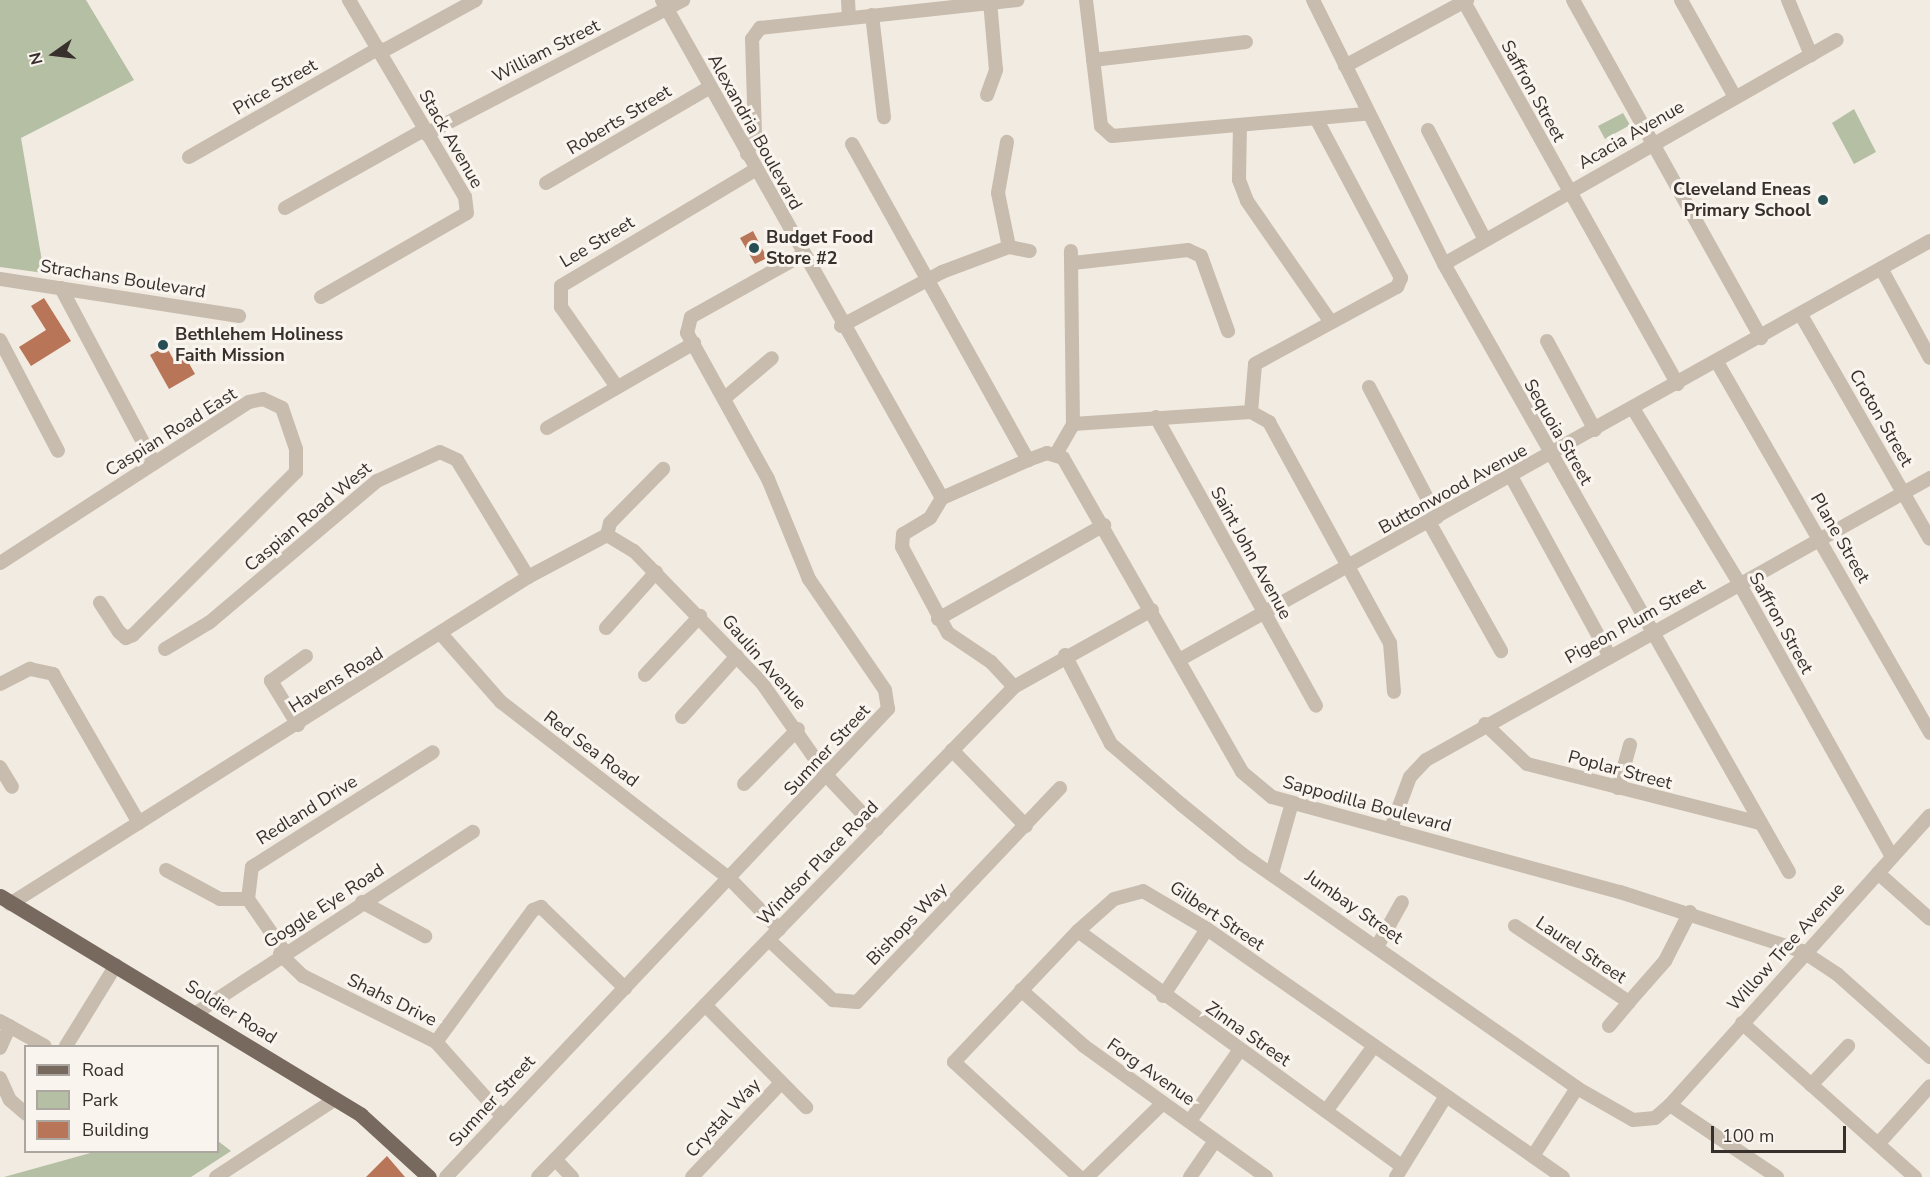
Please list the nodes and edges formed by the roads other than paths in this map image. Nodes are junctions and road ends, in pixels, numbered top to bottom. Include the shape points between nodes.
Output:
1 (349, 0) edge
2 (476, 0) edge
3 (683, 0) edge
4 (848, 0) edge
5 (1017, 0) edge
6 (1086, 0) edge
7 (1313, 0) edge
8 (1573, 0) edge
9 (1681, 0) edge
10 (1788, 0) edge
11 (1465, 1) edge
12 (990, 2) junction
13 (664, 4) edge
14 (872, 15) junction
15 (849, 18) junction
16 (1837, 40) dead end
17 (1246, 42) dead end
18 (380, 50) junction
19 (1811, 55) junction
20 (1093, 60) junction
21 (1345, 66) junction
22 (710, 87) junction
23 (987, 94) dead end
24 (1735, 97) junction
25 (1365, 114) junction
26 (884, 117) dead end
27 (1317, 120) junction
28 (1240, 126) junction
29 (1428, 130) dead end
30 (425, 132) junction
31 (1007, 142) dead end
32 (852, 144) dead end
33 (1654, 144) junction
34 (747, 154) junction
35 (189, 157) dead end
36 (755, 170) junction
37 (546, 183) dead end
38 (1569, 192) junction
39 (285, 208) dead end
40 (1485, 240) junction
41 (1930, 241) edge
42 (1009, 247) junction
43 (1030, 251) dead end
44 (802, 255) junction
45 (1444, 264) junction
46 (1882, 270) junction
47 (930, 278) junction
48 (0, 279) edge
49 (61, 288) junction
50 (321, 297) dead end
51 (1802, 315) junction
52 (240, 316) dead end
53 (1329, 321) junction
54 (841, 326) junction
55 (1228, 331) dead end
56 (1761, 338) junction
57 (0, 340) edge
58 (1548, 340) dead end
59 (694, 343) junction
60 (772, 358) dead end
61 (1930, 358) edge
62 (1717, 362) junction
63 (1678, 384) junction
64 (617, 387) junction
65 (1369, 387) dead end
66 (726, 397) junction
67 (1634, 410) junction
68 (1251, 412) junction
69 (1156, 417) junction
70 (1073, 424) junction
71 (547, 428) dead end
72 (1595, 430) junction
73 (58, 451) dead end
74 (1056, 454) junction
75 (1550, 457) junction
76 (1028, 460) junction
77 (154, 463) junction
78 (663, 469) dead end
79 (1512, 478) junction
80 (1930, 478) edge
81 (1903, 492) junction
82 (942, 498) junction
83 (1433, 520) junction
84 (1104, 525) junction
85 (607, 535) junction
86 (1820, 538) junction
87 (1930, 539) edge
88 (0, 563) edge
89 (1348, 567) junction
90 (656, 573) junction
91 (528, 577) junction
92 (1739, 584) junction
93 (100, 603) dead end
94 (1152, 610) junction
95 (1263, 612) junction
96 (700, 616) junction
97 (938, 619) junction
98 (606, 628) dead end
99 (1654, 631) junction
100 (442, 635) junction
101 (165, 649) dead end
102 (1501, 651) dead end
103 (1065, 655) junction
104 (306, 656) dead end
105 (737, 656) junction
106 (1610, 657) junction
107 (1179, 660) junction
108 (645, 675) dead end
109 (0, 684) edge
110 (1014, 687) junction
111 (1394, 692) dead end
112 (1316, 706) dead end
113 (682, 717) dead end
114 (1485, 724) junction
115 (298, 725) junction
116 (798, 729) junction
117 (1930, 733) edge
118 (1630, 745) dead end
119 (952, 750) junction
120 (433, 752) dead end
121 (0, 767) edge
122 (827, 776) junction
123 (744, 784) dead end
124 (12, 787) dead end
125 (1060, 788) dead end
126 (1618, 788) junction
127 (1292, 803) junction
128 (1930, 814) edge
129 (1761, 823) junction
130 (140, 824) junction
131 (1026, 826) junction
132 (1391, 828) junction
133 (877, 829) junction
134 (473, 832) dead end
135 (1892, 857) junction
136 (166, 870) dead end
137 (1789, 872) dead end
138 (1272, 873) junction
139 (1878, 873) junction
140 (731, 880) junction
141 (248, 899) junction
142 (5, 900) edge
143 (362, 902) junction
144 (1402, 902) dead end
145 (1690, 912) junction
146 (1930, 919) edge
147 (1515, 926) dead end
148 (779, 929) junction
149 (1207, 929) junction
150 (1078, 931) junction
151 (425, 936) dead end
152 (769, 939) junction
153 (1378, 945) junction
154 (1803, 951) junction
155 (282, 953) junction
156 (116, 965) junction
157 (625, 988) junction
158 (1021, 990) junction
159 (1163, 996) junction
160 (1629, 1002) junction
161 (705, 1005) junction
162 (196, 1013) junction
163 (1742, 1023) junction
164 (5, 1024) edge
165 (1609, 1026) dead end
166 (436, 1042) junction
167 (42, 1045) edge
168 (67, 1045) edge
169 (1374, 1046) junction
170 (1848, 1046) dead end
171 (0, 1048) edge
172 (1239, 1051) junction
173 (1930, 1058) edge
174 (0, 1078) edge
175 (781, 1083) junction
176 (1811, 1085) junction
177 (1930, 1086) edge
178 (1577, 1088) junction
179 (1446, 1096) junction
180 (334, 1100) junction
181 (1163, 1102) junction
182 (1670, 1105) junction
183 (806, 1107) dead end
184 (1326, 1111) junction
185 (24, 1112) edge
186 (502, 1116) junction
187 (1190, 1121) junction
188 (1215, 1141) junction
189 (1879, 1143) junction
190 (1533, 1156) junction
191 (555, 1159) junction
192 (1398, 1171) edge
193 (216, 1177) edge
194 (429, 1177) edge
195 (446, 1177) edge
196 (538, 1177) edge
197 (572, 1177) edge
198 (692, 1177) edge
199 (1079, 1177) edge
200 (1088, 1177) edge
201 (1190, 1177) edge
202 (1266, 1177) edge
203 (1563, 1177) edge
204 (1776, 1177) edge
205 (1915, 1177) edge

1 - 18 street, Stack Avenue
2 - 18 street, Price Street
3 - 13 street, William Street
4 - 15 street
5 - 12 street
6 - 20 street
7 - 21 street, Sequoia Street
8 - 33 street
9 - 24 street
10 - 19 street
11 - 21 street
11 - 38 street, Saffron Street
12 - 14 street
12 - 23 street via 996,70
13 - 22 street, Alexandria Boulevard
13 - 30 street, William Street
14 - 15 street
14 - 26 street
15 - 34 street via 756,31 755,134
16 - 19 street, Acacia Avenue
17 - 20 street
18 - 30 street, Stack Avenue
18 - 35 street, Price Street
19 - 24 street, Acacia Avenue
20 - 28 street via 1101,126 1112,136
21 - 25 street, Sequoia Street
22 - 34 street, Alexandria Boulevard
22 - 37 street, Roberts Street
24 - 33 street, Acacia Avenue
25 - 27 street
25 - 45 street, Sequoia Street
27 - 28 street
27 - 53 street via 1401,278 1397,287
28 - 53 street via 1239,180 1247,201
29 - 40 street
30 - 39 street, William Street
30 - 50 street, Stack Avenue via 465,197 467,213
31 - 42 street via 998,193
32 - 47 street
33 - 38 street, Acacia Avenue
33 - 56 street
34 - 36 street, Alexandria Boulevard
36 - 44 street, Alexandria Boulevard
36 - 64 street, Lee Street via 561,286 561,307
38 - 40 street, Acacia Avenue
38 - 63 street, Saffron Street
40 - 45 street, Acacia Avenue
41 - 46 street, Buttonwood Avenue
42 - 43 street
42 - 47 street
44 - 54 street, Alexandria Boulevard
44 - 59 street, Sumner Street via 691,317 687,328
45 - 75 street, Sequoia Street
46 - 51 street, Buttonwood Avenue
46 - 61 street
47 - 54 street
47 - 76 street
48 - 49 street, Strachans Boulevard
49 - 52 street, Strachans Boulevard
49 - 77 street
51 - 56 street, Buttonwood Avenue
51 - 81 street, Croton Street
53 - 68 street via 1255,364
54 - 82 street, Alexandria Boulevard
55 - 70 street via 1201,256 1188,250 1072,257
56 - 62 street, Buttonwood Avenue
57 - 73 street
58 - 72 street
59 - 64 street
59 - 66 street, Sumner Street
60 - 66 street
62 - 63 street, Buttonwood Avenue
62 - 86 street, Plane Street
63 - 67 street, Buttonwood Avenue
64 - 71 street
65 - 83 street
66 - 122 street, Sumner Street via 768,479 809,579 888,696 885,716
67 - 72 street, Buttonwood Avenue
67 - 92 street, Saffron Street
68 - 69 street
68 - 89 street via 1269,422
69 - 70 street
69 - 95 street, Saint John Avenue
70 - 74 street
72 - 75 street, Buttonwood Avenue
74 - 76 street
74 - 84 street, Sappodilla Boulevard via 1070,464
75 - 79 street, Buttonwood Avenue
75 - 99 street, Sequoia Street
76 - 82 street
77 - 88 street, Caspian Road East
77 - 93 street, Caspian Road East via 231,412 263,399 282,408 298,467 133,635 126,638 118,632
78 - 85 street via 623,508
79 - 83 street, Buttonwood Avenue
79 - 106 street
80 - 81 street, Pigeon Plum Street
81 - 86 street, Pigeon Plum Street
81 - 87 street, Croton Street
82 - 97 street via 930,518 900,540
83 - 89 street, Buttonwood Avenue
83 - 102 street
84 - 94 street, Sappodilla Boulevard
84 - 97 street
85 - 90 street, Gaulin Avenue
85 - 91 street, Havens Road
86 - 92 street, Pigeon Plum Street
86 - 117 street, Plane Street
89 - 95 street, Buttonwood Avenue
89 - 111 street via 1390,643
90 - 96 street, Gaulin Avenue
90 - 98 street
91 - 100 street, Havens Road
91 - 101 street, Caspian Road West via 457,460 440,452 377,481 210,622
92 - 99 street, Pigeon Plum Street
92 - 135 street, Saffron Street
94 - 103 street, Windsor Place Road
94 - 107 street, Sappodilla Boulevard
95 - 107 street, Buttonwood Avenue
95 - 112 street, Saint John Avenue
96 - 105 street, Gaulin Avenue
96 - 108 street
97 - 110 street
99 - 106 street, Pigeon Plum Street
99 - 129 street, Sequoia Street
100 - 115 street, Havens Road
100 - 140 street, Red Sea Road via 501,702
103 - 110 street, Windsor Place Road
103 - 138 street, Jumbay Street via 1111,744 1242,854
104 - 115 street via 272,681
105 - 113 street
105 - 116 street, Gaulin Avenue
106 - 114 street, Pigeon Plum Street
107 - 127 street, Sappodilla Boulevard via 1242,772 1255,787
109 - 130 street via 30,669 53,674
110 - 119 street, Windsor Place Road
114 - 126 street, Poplar Street via 1527,764
114 - 132 street, Pigeon Plum Street via 1416,768
115 - 130 street, Havens Road
116 - 122 street, Gaulin Avenue
116 - 123 street
118 - 126 street
119 - 131 street
119 - 133 street, Windsor Place Road
120 - 141 street, Redland Drive via 262,857 248,878
121 - 124 street
122 - 133 street, Gaulin Avenue
122 - 140 street, Sumner Street
125 - 131 street, Bishops Way
126 - 129 street, Poplar Street
127 - 132 street, Sappodilla Boulevard
127 - 138 street
128 - 135 street, Willow Tree Avenue
129 - 137 street, Sequoia Street
130 - 142 street, Havens Road
131 - 152 street, Bishops Way via 856,1002 833,1000
132 - 145 street, Sappodilla Boulevard
133 - 148 street, Windsor Place Road
134 - 143 street, Goggle Eye Road
135 - 139 street, Willow Tree Avenue
136 - 141 street via 220,899
138 - 153 street, Jumbay Street
139 - 146 street
139 - 154 street, Willow Tree Avenue
140 - 148 street, Red Sea Road
140 - 157 street, Sumner Street
141 - 155 street
142 - 156 main road, Soldier Road
143 - 151 street
143 - 155 street, Goggle Eye Road
144 - 153 street
145 - 154 street, Sappodilla Boulevard
145 - 160 street, Laurel Street via 1665,961
147 - 160 street, Laurel Street
148 - 152 street, Windsor Place Road
149 - 150 street, Gilbert Street via 1143,891 1114,899
149 - 159 street
149 - 169 street, Gilbert Street
150 - 158 street, Gilbert Street
150 - 159 street, Zinna Street
152 - 161 street, Windsor Place Road
153 - 178 street, Jumbay Street
154 - 163 street, Willow Tree Avenue
154 - 173 street, Sappodilla Boulevard via 1838,974
155 - 162 street, Goggle Eye Road
155 - 166 street, Shahs Drive via 303,976
156 - 162 main road, Soldier Road
156 - 168 street
157 - 166 street via 541,907 533,910
157 - 186 street, Sumner Street
158 - 181 street, Forg Avenue via 1084,1046
158 - 199 street, Gilbert Street via 954,1062
159 - 172 street, Zinna Street
160 - 165 street, Laurel Street
161 - 175 street
161 - 191 street, Windsor Place Road
162 - 180 main road, Soldier Road
163 - 176 street
163 - 182 street, Willow Tree Avenue
164 - 167 street
164 - 171 street
166 - 186 street, Shahs Drive
169 - 179 street, Gilbert Street
169 - 184 street
170 - 176 street
172 - 184 street, Zinna Street
172 - 187 street
174 - 185 street via 10,1100
175 - 183 street
175 - 198 street, Crystal Way
176 - 189 street
177 - 189 street
178 - 182 street, Jumbay Street via 1633,1120 1655,1118
178 - 190 street
179 - 190 street, Gilbert Street
179 - 192 street
180 - 193 street
180 - 194 main road, Soldier Road via 388,1135
181 - 187 street, Forg Avenue
181 - 200 street
182 - 204 street
184 - 192 street, Zinna Street
186 - 195 street, Sumner Street
187 - 188 street, Forg Avenue
188 - 201 street
188 - 202 street, Forg Avenue
189 - 205 street
190 - 203 street, Gilbert Street
191 - 196 street, Windsor Place Road
191 - 197 street

